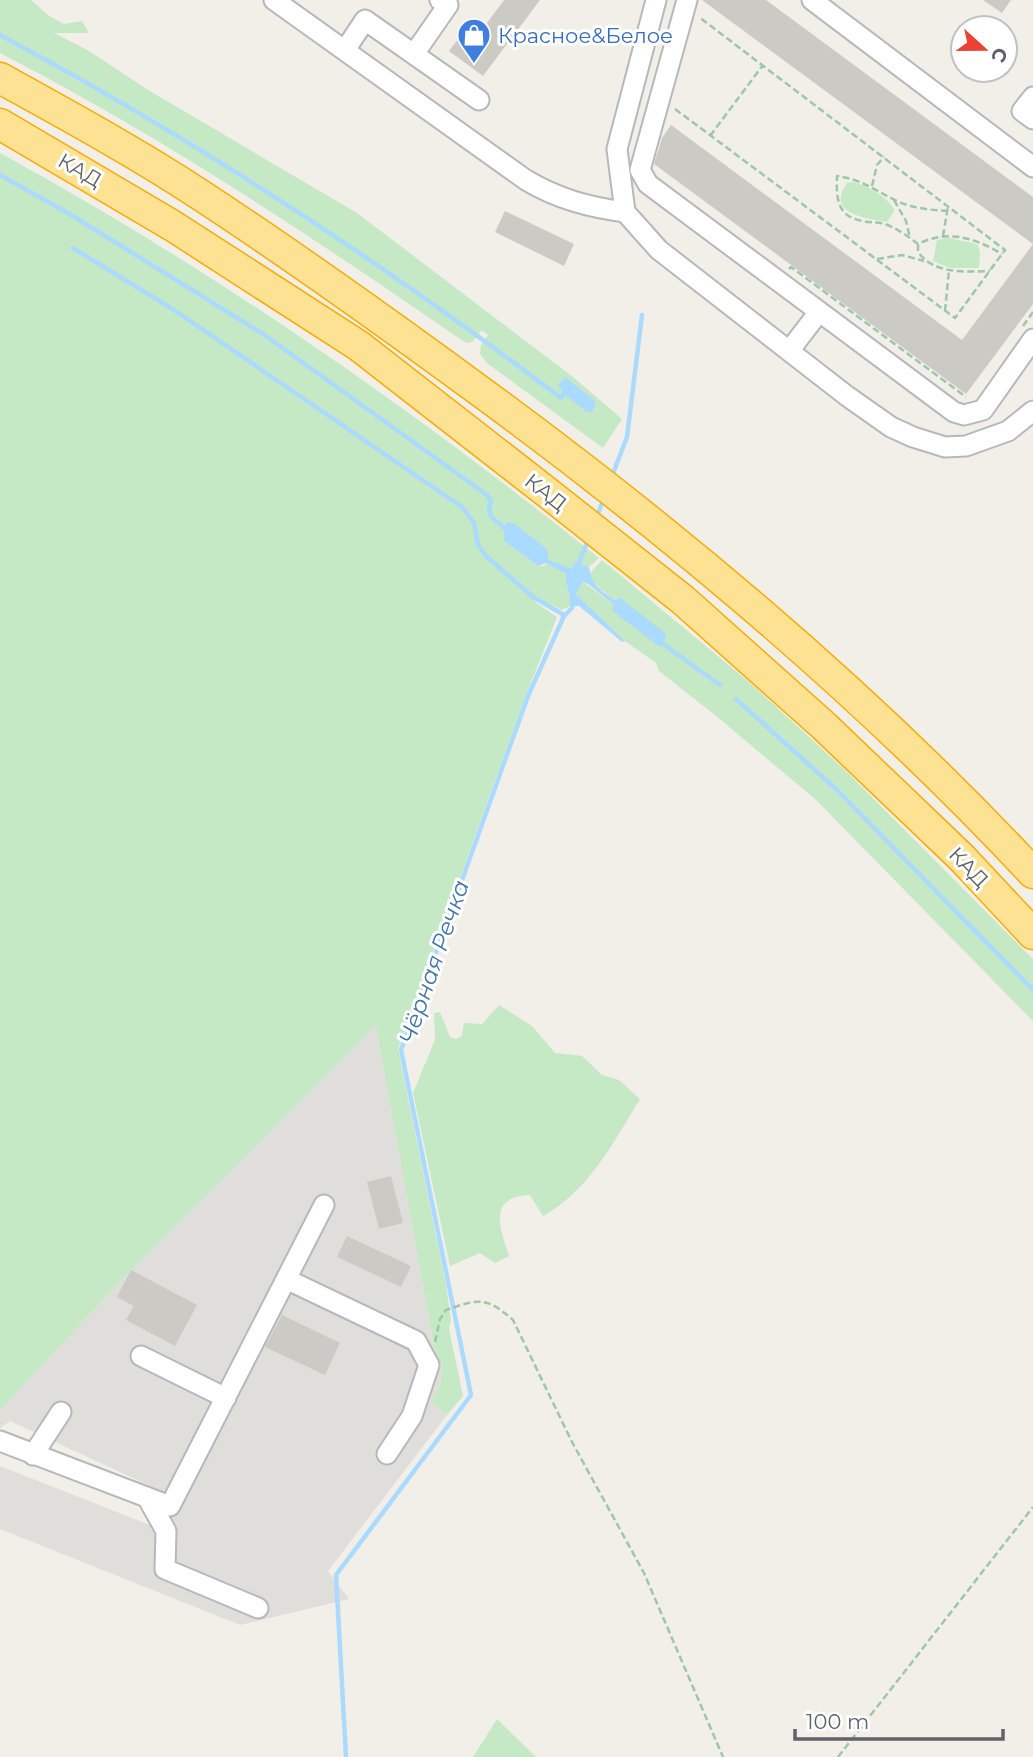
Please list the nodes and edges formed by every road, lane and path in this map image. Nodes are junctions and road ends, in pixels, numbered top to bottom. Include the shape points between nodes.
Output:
1 (440, 0) edge
2 (656, 0) edge
3 (812, 0) edge
4 (686, 3) edge
5 (281, 7) edge
6 (345, 50) junction
7 (414, 54) junction
8 (763, 65) junction
9 (0, 78) edge
10 (1033, 97) edge
11 (660, 98) junction
12 (480, 100) dead end
13 (1033, 119) edge
14 (0, 124) edge
15 (710, 136) junction
16 (884, 157) junction
17 (1033, 167) edge
18 (872, 186) junction
19 (894, 200) junction
20 (948, 209) junction
21 (625, 212) junction
22 (943, 236) junction
23 (910, 237) junction
24 (918, 243) junction
25 (1002, 254) junction
26 (877, 259) junction
27 (924, 261) junction
28 (791, 267) dead end
29 (949, 270) junction
30 (990, 271) junction
31 (945, 310) junction
32 (820, 312) junction
33 (1033, 312) edge
34 (1025, 336) edge
35 (789, 351) junction
36 (969, 399) dead end
37 (1033, 411) edge
38 (1033, 873) edge
39 (1033, 934) edge
40 (324, 1205) dead end
41 (286, 1279) junction
42 (141, 1356) dead end
43 (429, 1365) junction
44 (226, 1398) junction
45 (61, 1412) dead end
46 (0, 1441) edge
47 (387, 1454) dead end
48 (33, 1455) junction
49 (146, 1497) junction
50 (1033, 1507) edge
51 (258, 1608) dead end
52 (723, 1757) edge
53 (838, 1757) edge

1 - 7 street via 448,5
2 - 21 street via 617,149
3 - 17 street
4 - 8 path
4 - 11 street
5 - 6 street
6 - 7 street via 365,20
6 - 21 street via 549,193 570,202
7 - 12 street
8 - 15 path
8 - 16 path
9 - 38 highway, КАД via 198,193 567,455 710,569 849,692
10 - 13 street via 1023,111
11 - 15 path
11 - 32 street via 640,170 648,184
14 - 39 highway, КАД via 173,226 359,346 544,490 683,600 824,726
15 - 26 path
16 - 18 path
16 - 20 path
18 - 19 path
18 - 23 path via 837,176 836,196 844,214 882,223
19 - 20 path via 913,207
19 - 23 path
20 - 22 path
20 - 25 path via 1005,250
21 - 35 street via 659,250
22 - 24 path
22 - 25 path via 972,239
23 - 24 path
24 - 27 path
25 - 30 path
26 - 27 path via 902,255
26 - 31 path
27 - 29 path
28 - 36 path
29 - 30 path
29 - 31 path
30 - 31 path via 955,318
32 - 34 street via 964,415 983,410
32 - 35 street
33 - 34 path
35 - 37 street via 891,426 945,447 988,440
40 - 41 street
41 - 43 street via 416,1341
41 - 44 street
42 - 44 street
43 - 47 street via 412,1416
43 - 52 path via 446,1310 473,1300 497,1305 513,1320 572,1442 644,1573
44 - 49 street via 170,1506
45 - 48 street
46 - 48 street
48 - 49 street
49 - 51 street via 166,1531 165,1569
50 - 53 path

